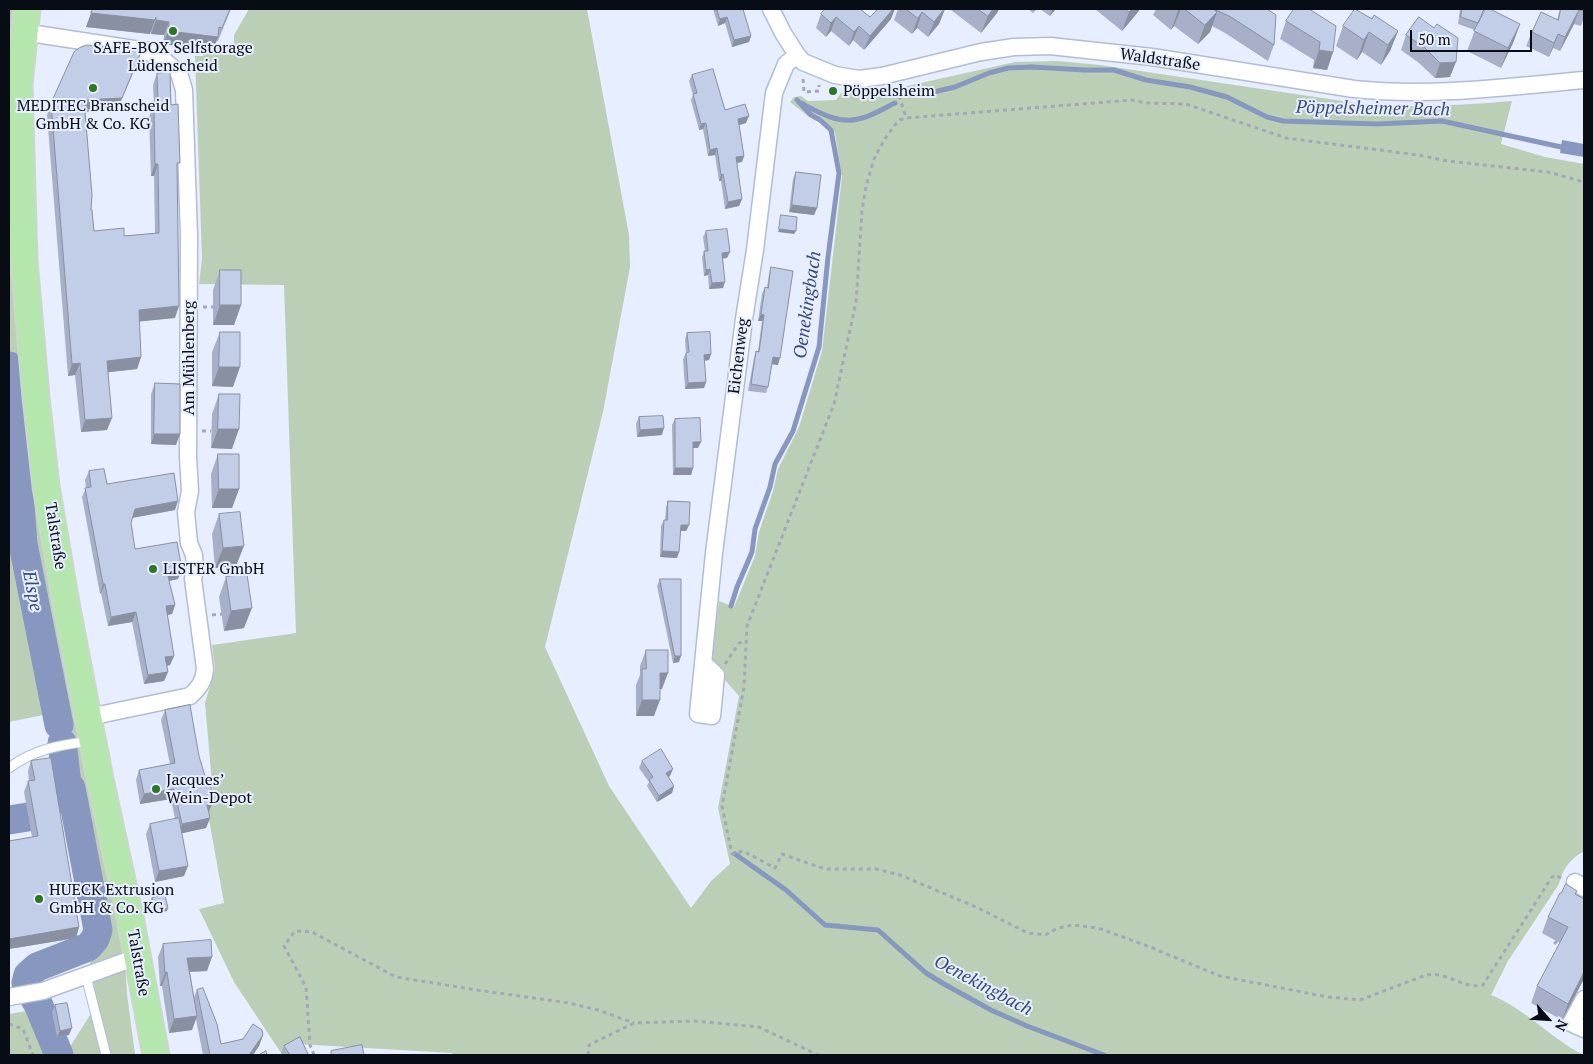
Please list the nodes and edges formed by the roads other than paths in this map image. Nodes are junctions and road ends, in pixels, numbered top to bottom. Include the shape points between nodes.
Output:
1 (771, 9) edge
2 (25, 21) edge
3 (797, 55) junction
4 (1584, 80) edge
5 (703, 664) junction
6 (91, 729) junction
7 (9, 768) edge
8 (137, 957) junction
9 (86, 976) junction
10 (9, 997) edge
11 (1584, 999) edge
12 (1584, 1029) edge
13 (106, 1055) edge
14 (156, 1055) edge

1 - 3 street, Waldstraße
2 - 6 main road, Talstraße via 19,84 22,200 36,397 46,486
2 - 6 street, Am Mühlenberg via 147,52 179,73 184,90 189,236 190,492 186,512 189,543 194,555 194,590 204,677 190,696
3 - 4 street, Waldstraße via 803,62 835,75 859,79 981,52 1050,46 1152,57 1387,92 1466,91
3 - 5 street, Eichenweg via 786,64 774,93 714,553
5 - 5 street, Eichenweg via 716,675 712,716 698,714
6 - 7 lane via 20,759
6 - 8 main road, Talstraße
8 - 9 street
8 - 14 main road, Talstraße
9 - 10 street via 43,991
9 - 13 lane
11 - 12 street via 1571,1023

